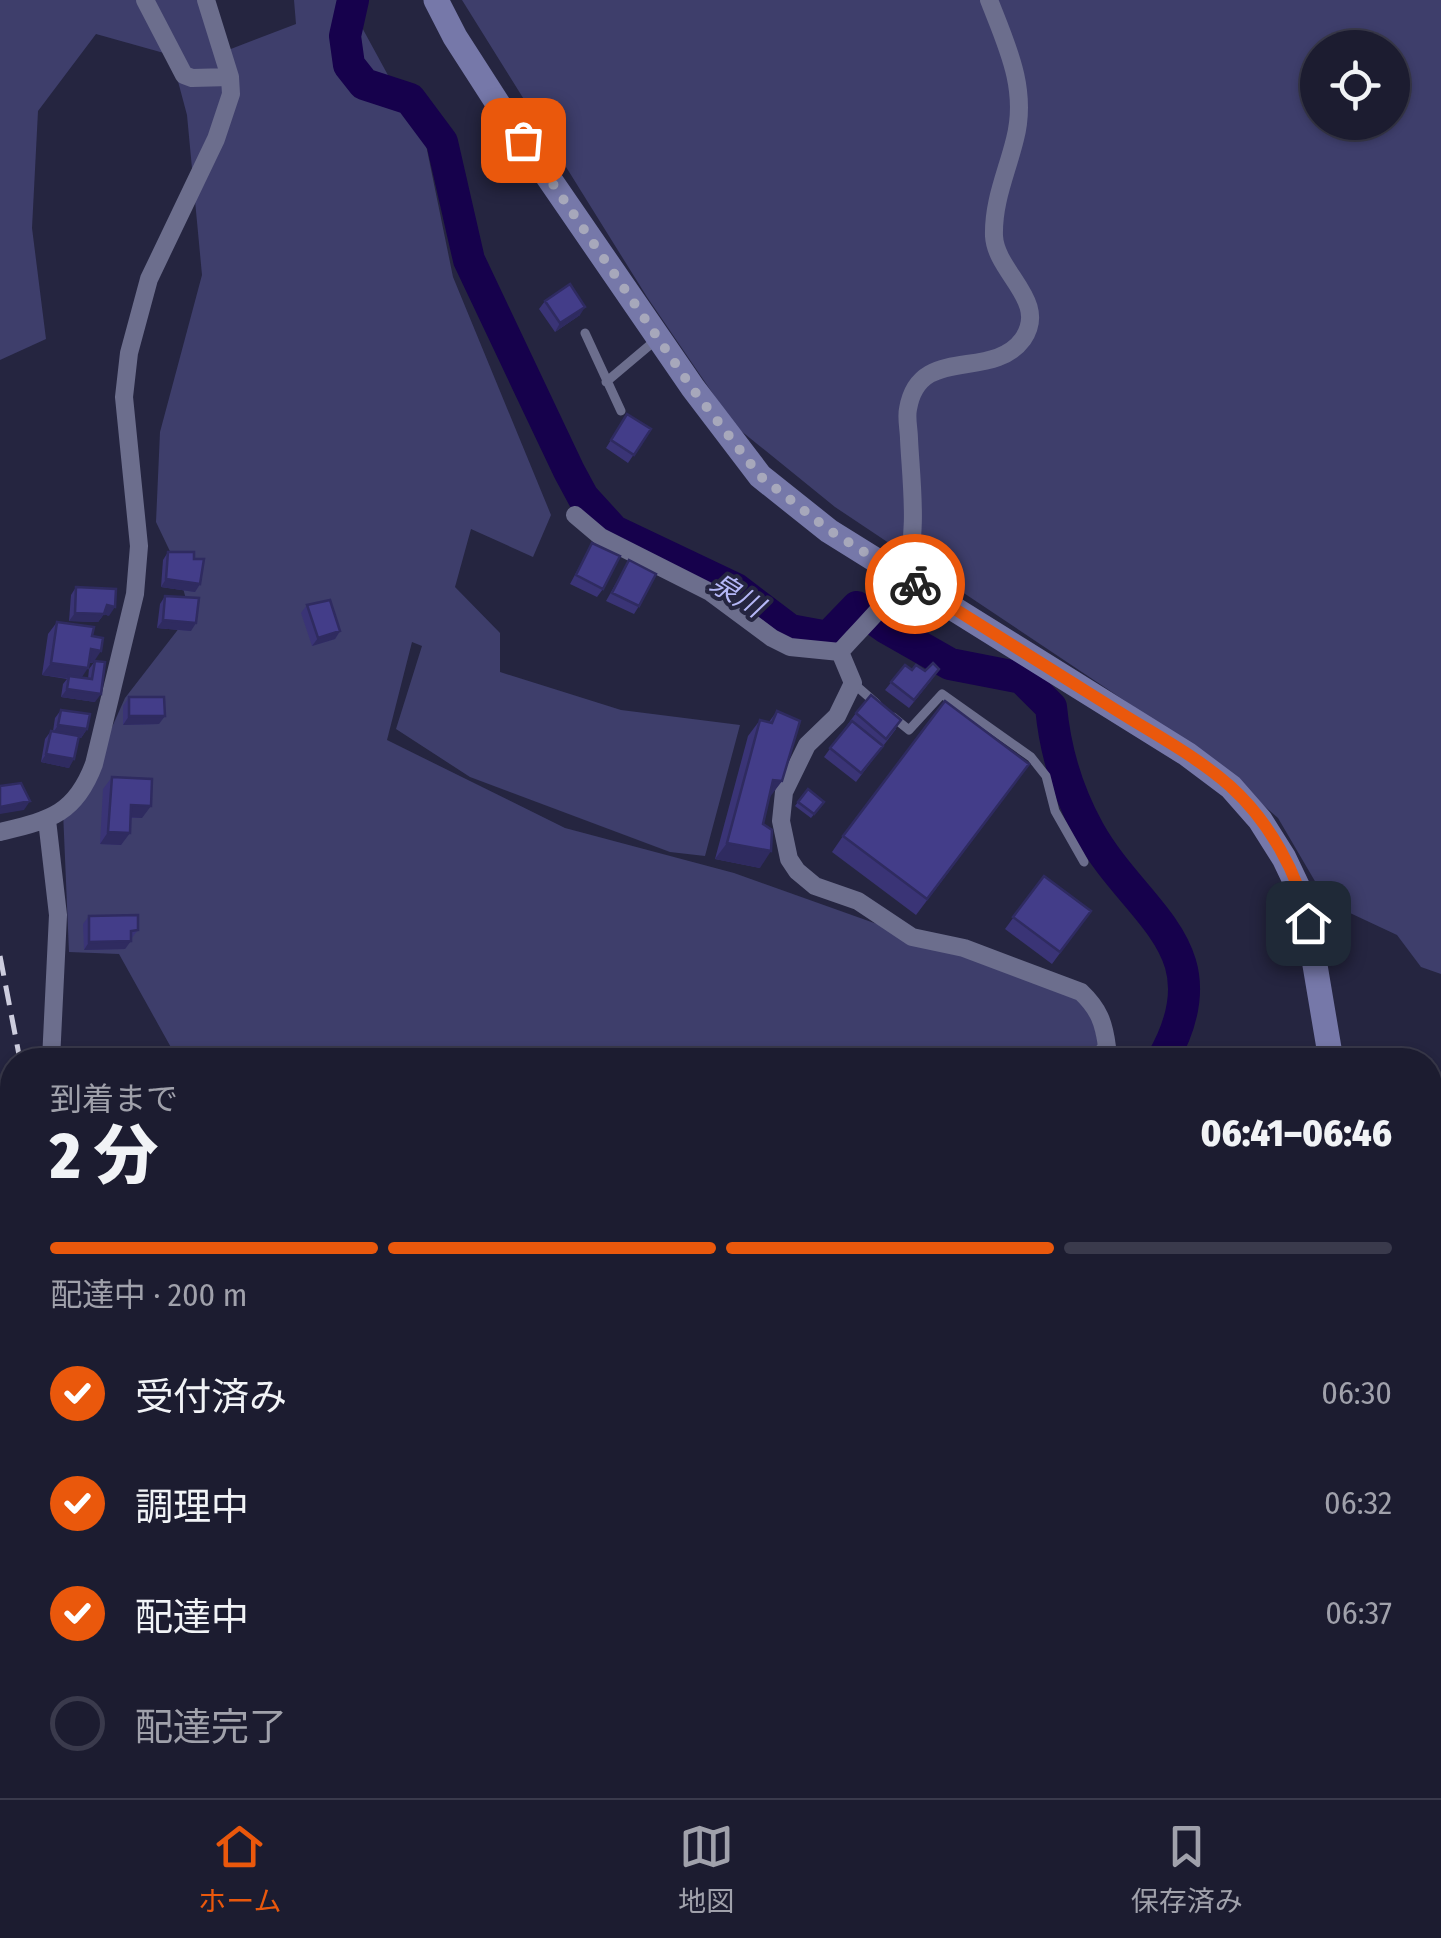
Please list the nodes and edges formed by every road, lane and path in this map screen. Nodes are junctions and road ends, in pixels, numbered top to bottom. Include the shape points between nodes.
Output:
1 (145, 0) edge
2 (206, 0) edge
3 (436, 0) edge
4 (989, 0) edge
5 (230, 77) junction
6 (585, 332) dead end
7 (658, 338) junction
8 (606, 382) junction
9 (621, 411) dead end
10 (575, 515) dead end
11 (904, 578) junction
12 (840, 652) junction
13 (853, 684) junction
14 (47, 820) junction
15 (0, 832) edge
16 (1084, 862) dead end
17 (52, 1048) edge
18 (1106, 1048) edge
19 (1330, 1048) edge

1 - 5 street via 184,75
2 - 5 street
3 - 7 street via 491,93
4 - 11 street via 1020,90 994,239 1031,322 1022,341 1002,356 940,367 922,378 908,408 913,525
5 - 14 street via 226,116 149,279 129,353 124,396 138,526 135,594 94,764 71,804
6 - 8 lane
7 - 8 lane
7 - 11 street via 760,476
8 - 9 lane
10 - 12 street via 601,537 710,592 772,638
11 - 12 street
11 - 19 street via 1231,787 1260,820 1304,900
12 - 13 street
13 - 16 lane via 909,730 942,694 1031,757
13 - 18 street via 837,716 807,745 784,792 781,821 796,871 912,937 964,948 1082,992 1104,1022
14 - 15 street
14 - 17 street via 58,915

